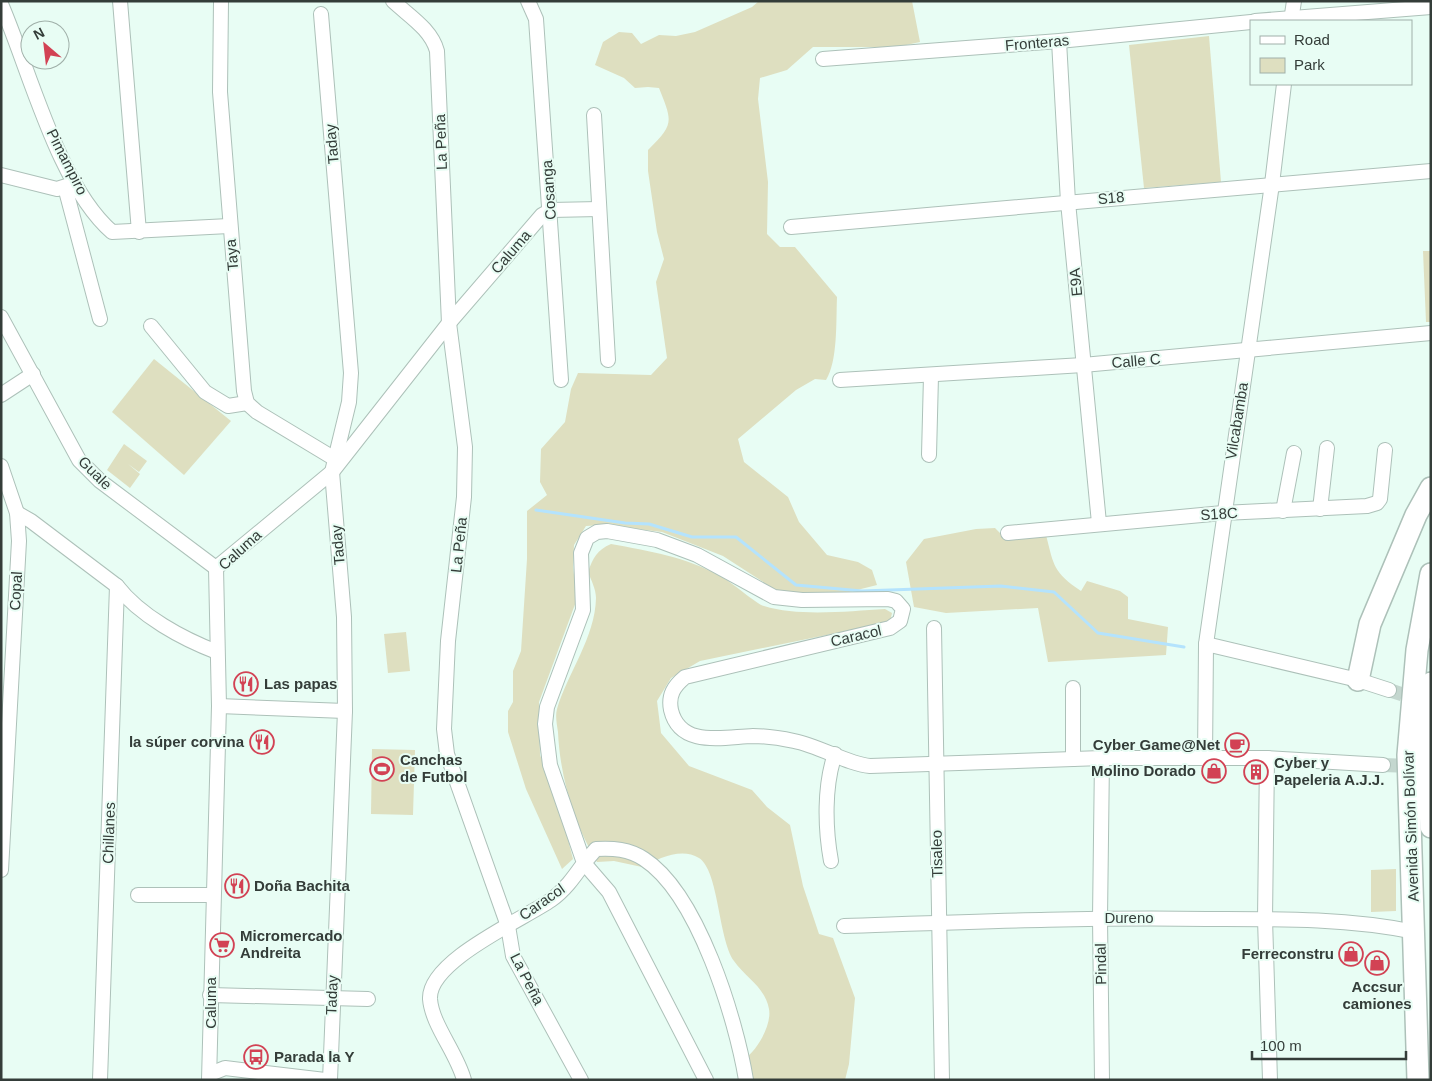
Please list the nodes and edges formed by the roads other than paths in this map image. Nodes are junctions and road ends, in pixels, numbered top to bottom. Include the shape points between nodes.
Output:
1 (120, 1) edge
2 (221, 1) edge
3 (393, 1) edge
4 (528, 1) edge
5 (1294, 1) edge
6 (1, 4) edge
7 (1431, 7) edge
8 (321, 14) dead end
9 (1291, 19) edge
10 (1274, 20) edge
11 (1250, 22) edge
12 (1059, 41) junction
13 (823, 59) dead end
14 (1284, 85) edge
15 (594, 114) dead end
16 (1431, 171) edge
17 (1, 175) edge
18 (1272, 184) junction
19 (70, 185) junction
20 (1068, 202) junction
21 (599, 209) junction
22 (551, 210) junction
23 (229, 226) junction
24 (790, 227) dead end
25 (139, 232) junction
26 (1, 317) edge
27 (100, 319) dead end
28 (449, 323) junction
29 (152, 326) dead end
30 (1431, 333) edge
31 (1248, 351) junction
32 (608, 360) dead end
33 (1083, 365) junction
34 (33, 374) junction
35 (931, 376) junction
36 (561, 380) dead end
37 (840, 380) dead end
38 (1, 395) edge
39 (247, 403) junction
40 (1327, 448) dead end
41 (1386, 450) dead end
42 (1294, 453) dead end
43 (928, 455) dead end
44 (1, 466) edge
45 (333, 466) junction
46 (1431, 488) edge
47 (1320, 509) junction
48 (1283, 511) junction
49 (17, 513) junction
50 (1223, 513) junction
51 (1099, 523) junction
52 (1008, 533) dead end
53 (216, 568) junction
54 (1431, 574) edge
55 (117, 586) junction
56 (934, 628) dead end
57 (1206, 644) junction
58 (218, 652) junction
59 (1358, 680) junction
60 (1431, 683) edge
61 (1074, 688) dead end
62 (1389, 690) tunnel mouth
63 (219, 706) junction
64 (345, 710) junction
65 (836, 754) junction
66 (1102, 758) junction
67 (1267, 758) junction
68 (1073, 759) junction
69 (1205, 759) junction
70 (936, 764) junction
71 (1383, 765) tunnel mouth
72 (1431, 826) edge
73 (831, 861) dead end
74 (584, 864) junction
75 (1, 870) edge
76 (138, 895) dead end
77 (213, 895) junction
78 (1100, 918) junction
79 (1265, 919) junction
80 (938, 922) junction
81 (508, 926) junction
82 (844, 926) dead end
83 (1415, 932) junction
84 (210, 995) junction
85 (332, 998) junction
86 (368, 999) dead end
87 (209, 1077) edge
88 (308, 1078) edge
89 (100, 1080) edge
90 (325, 1080) edge
91 (330, 1080) edge
92 (464, 1080) edge
93 (581, 1080) edge
94 (706, 1080) edge
95 (746, 1080) edge
96 (942, 1080) edge
97 (1102, 1080) edge
98 (1270, 1080) edge
99 (1418, 1080) edge

1 - 25 street
2 - 23 street, Taya via 220,92
3 - 28 street, La Peña via 434,40 437,51
4 - 22 street, Cosanga via 536,19
5 - 9 street
6 - 19 street, Pimampiro
7 - 9 street
8 - 45 street, Taday via 351,372 349,402
9 - 10 street
11 - 12 street, Fronteras
12 - 13 street, Fronteras
12 - 20 street, E9A
14 - 18 street, Vilcabamba
15 - 21 street
16 - 18 street, S18
17 - 19 street via 57,189
18 - 20 street, S18
18 - 31 street, Vilcabamba
19 - 25 street, Pimampiro via 112,232
19 - 27 street
20 - 24 street, S18
20 - 33 street, E9A
21 - 22 street
21 - 32 street
22 - 28 street, Caluma via 542,216
22 - 36 street, Cosanga
23 - 25 street, Pimampiro
23 - 39 street, Taya
26 - 34 street, Guale
28 - 45 street, Caluma
28 - 81 street, La Peña via 465,447 465,480 448,641 444,730 456,782
29 - 39 street via 205,392 228,406
30 - 31 street, Calle C
31 - 33 street, Calle C
31 - 50 street, Vilcabamba
33 - 35 street, Calle C
33 - 51 street, E9A
34 - 38 street
34 - 53 street, Guale via 79,460 89,472
35 - 37 street, Calle C
35 - 43 street
39 - 45 street
40 - 47 street
41 - 47 street, S18C via 1377,503
42 - 48 street
44 - 49 street, Copal
45 - 53 street, Caluma
45 - 64 street, Taday via 344,618
46 - 59 highway via 1416,515 1370,624
47 - 48 street, S18C
48 - 50 street, S18C
49 - 55 street
49 - 75 street, Copal via 19,541
50 - 51 street, S18C
50 - 57 street, Vilcabamba
51 - 52 street, S18C
53 - 58 street, Caluma
54 - 83 highway, Avenida Simón Bolívar via 1417,650 1408,755
55 - 58 street via 139,609 191,642
55 - 89 street, Chillanes
56 - 70 street, Tisaleo
57 - 59 street
57 - 69 street, Vilcabamba
58 - 63 street, Caluma
59 - 62 street
60 - 72 highway, Avenida Simón Bolívar via 1428,759
61 - 68 street
63 - 64 street
63 - 77 street, Caluma
64 - 85 street, Taday
65 - 70 street, Caracol via 863,766
65 - 73 street via 830,778 827,823
65 - 74 street, Caracol via 774,737 706,738 689,734 681,729 672,713 673,690 678,682 691,674 890,628 903,615 899,603 880,598 774,598 697,555 656,540 597,532 587,538 581,549 583,610 547,707 545,724 550,765
66 - 68 street, Caracol
66 - 69 street, Caracol
66 - 78 street, Pindal
67 - 69 street, Caracol
67 - 71 street, Caracol
67 - 79 street
68 - 70 street, Caracol
70 - 80 street, Tisaleo
74 - 81 street, Caracol via 565,889
74 - 94 street via 608,892
74 - 95 street via 596,849 618,848 643,858 680,898 707,948 741,1047
76 - 77 street
77 - 84 street, Caluma
78 - 79 street, Dureno
78 - 80 street, Dureno
78 - 97 street, Pindal
79 - 83 street, Dureno via 1370,924
79 - 98 street
80 - 82 street, Dureno
80 - 96 street, Tisaleo
81 - 92 street, Caracol via 440,972 431,987 431,1006 454,1051
81 - 93 street, La Peña via 513,956
83 - 99 highway, Avenida Simón Bolívar
84 - 85 street
84 - 87 street, Caluma
85 - 86 street
85 - 91 street, Taday
87 - 88 street via 225,1068
88 - 90 street

